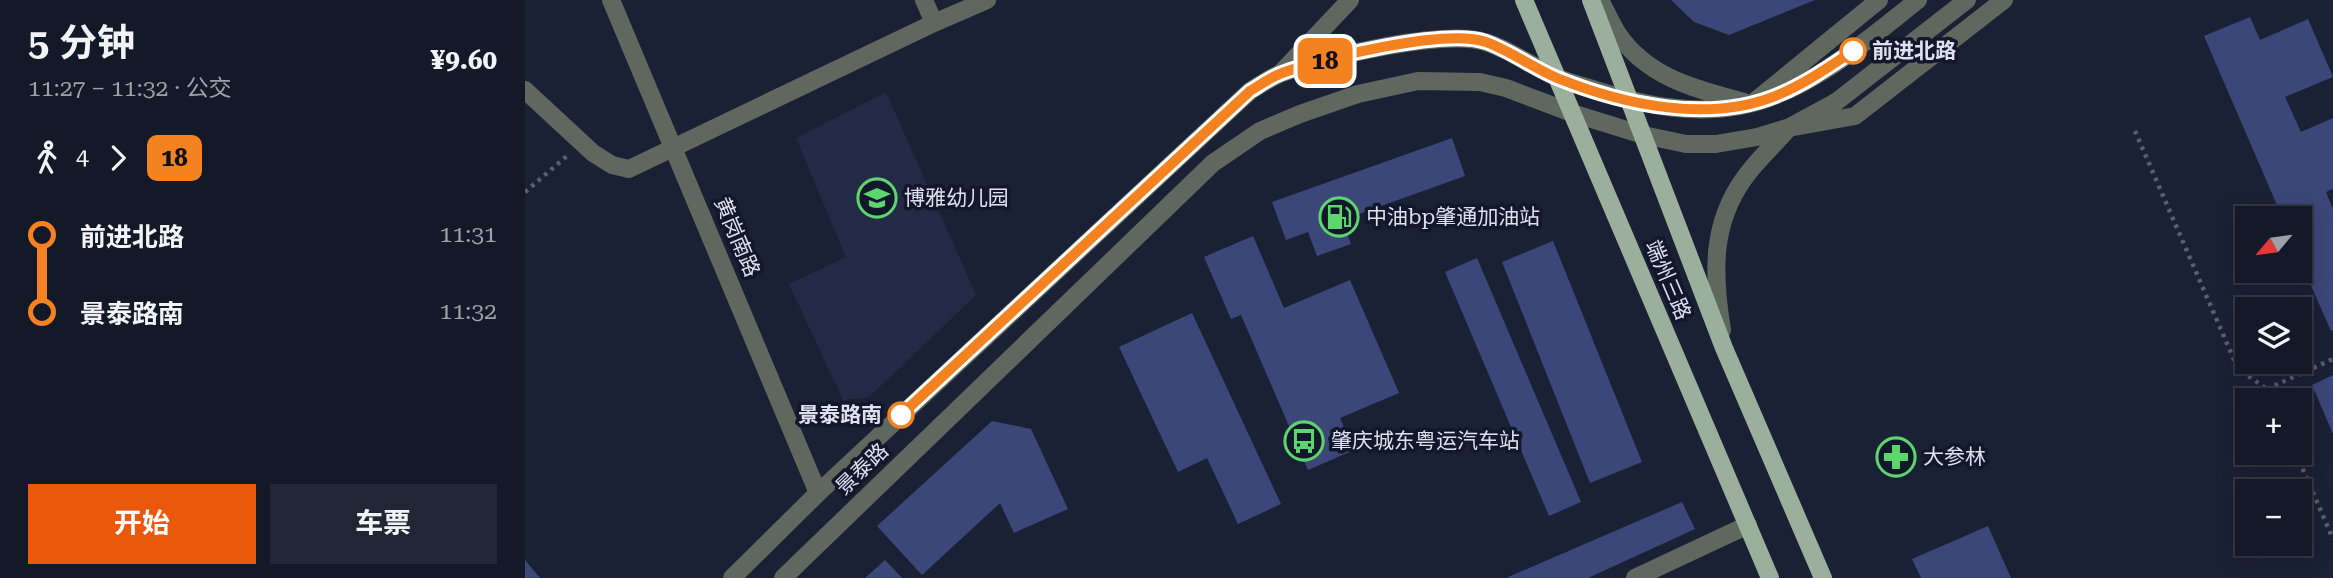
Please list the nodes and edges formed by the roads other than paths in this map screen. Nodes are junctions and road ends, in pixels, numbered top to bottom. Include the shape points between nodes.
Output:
1 (611, 0) edge
2 (924, 0) edge
3 (987, 0) edge
4 (1350, 0) edge
5 (1524, 0) edge
6 (1591, 0) edge
7 (1600, 0) edge
8 (1879, 0) edge
9 (1918, 0) edge
10 (1966, 0) edge
11 (2004, 0) edge
12 (934, 23) junction
13 (1281, 74) junction
14 (1557, 78) junction
15 (525, 90) edge
16 (1629, 100) junction
17 (1751, 104) junction
18 (1572, 113) junction
19 (1790, 127) junction
20 (1643, 135) junction
21 (674, 147) junction
22 (1724, 348) junction
23 (818, 493) junction
24 (1748, 525) junction
25 (732, 578) edge
26 (783, 578) edge
27 (1635, 578) edge
28 (1770, 578) edge
29 (1823, 578) edge

1 - 21 street, 黄岗南路
2 - 12 street
3 - 12 street
4 - 13 street
5 - 14 main road, 端州三路
6 - 16 main road, 端州三路
7 - 17 street via 1619,35 1646,64 1687,87
8 - 17 street
9 - 17 street via 1809,80
10 - 19 street via 1836,102
11 - 19 street via 1854,116
12 - 21 street
13 - 14 street via 1398,44 1454,37 1485,42
13 - 23 street via 1250,91
14 - 16 street
14 - 18 main road, 端州三路
15 - 21 street via 612,165 629,169
16 - 17 street via 1668,108
16 - 20 main road, 端州三路
18 - 20 street
18 - 24 main road, 端州三路
18 - 26 street, 景泰路 via 1480,82 1417,81 1358,94 1260,131 1213,163
19 - 20 street via 1716,144 1686,144
19 - 22 street via 1751,169 1723,217 1716,251 1716,297
20 - 22 main road, 端州三路
21 - 23 street, 黄岗南路
22 - 29 main road, 端州三路
23 - 25 street
24 - 27 street
24 - 28 main road, 端州三路

